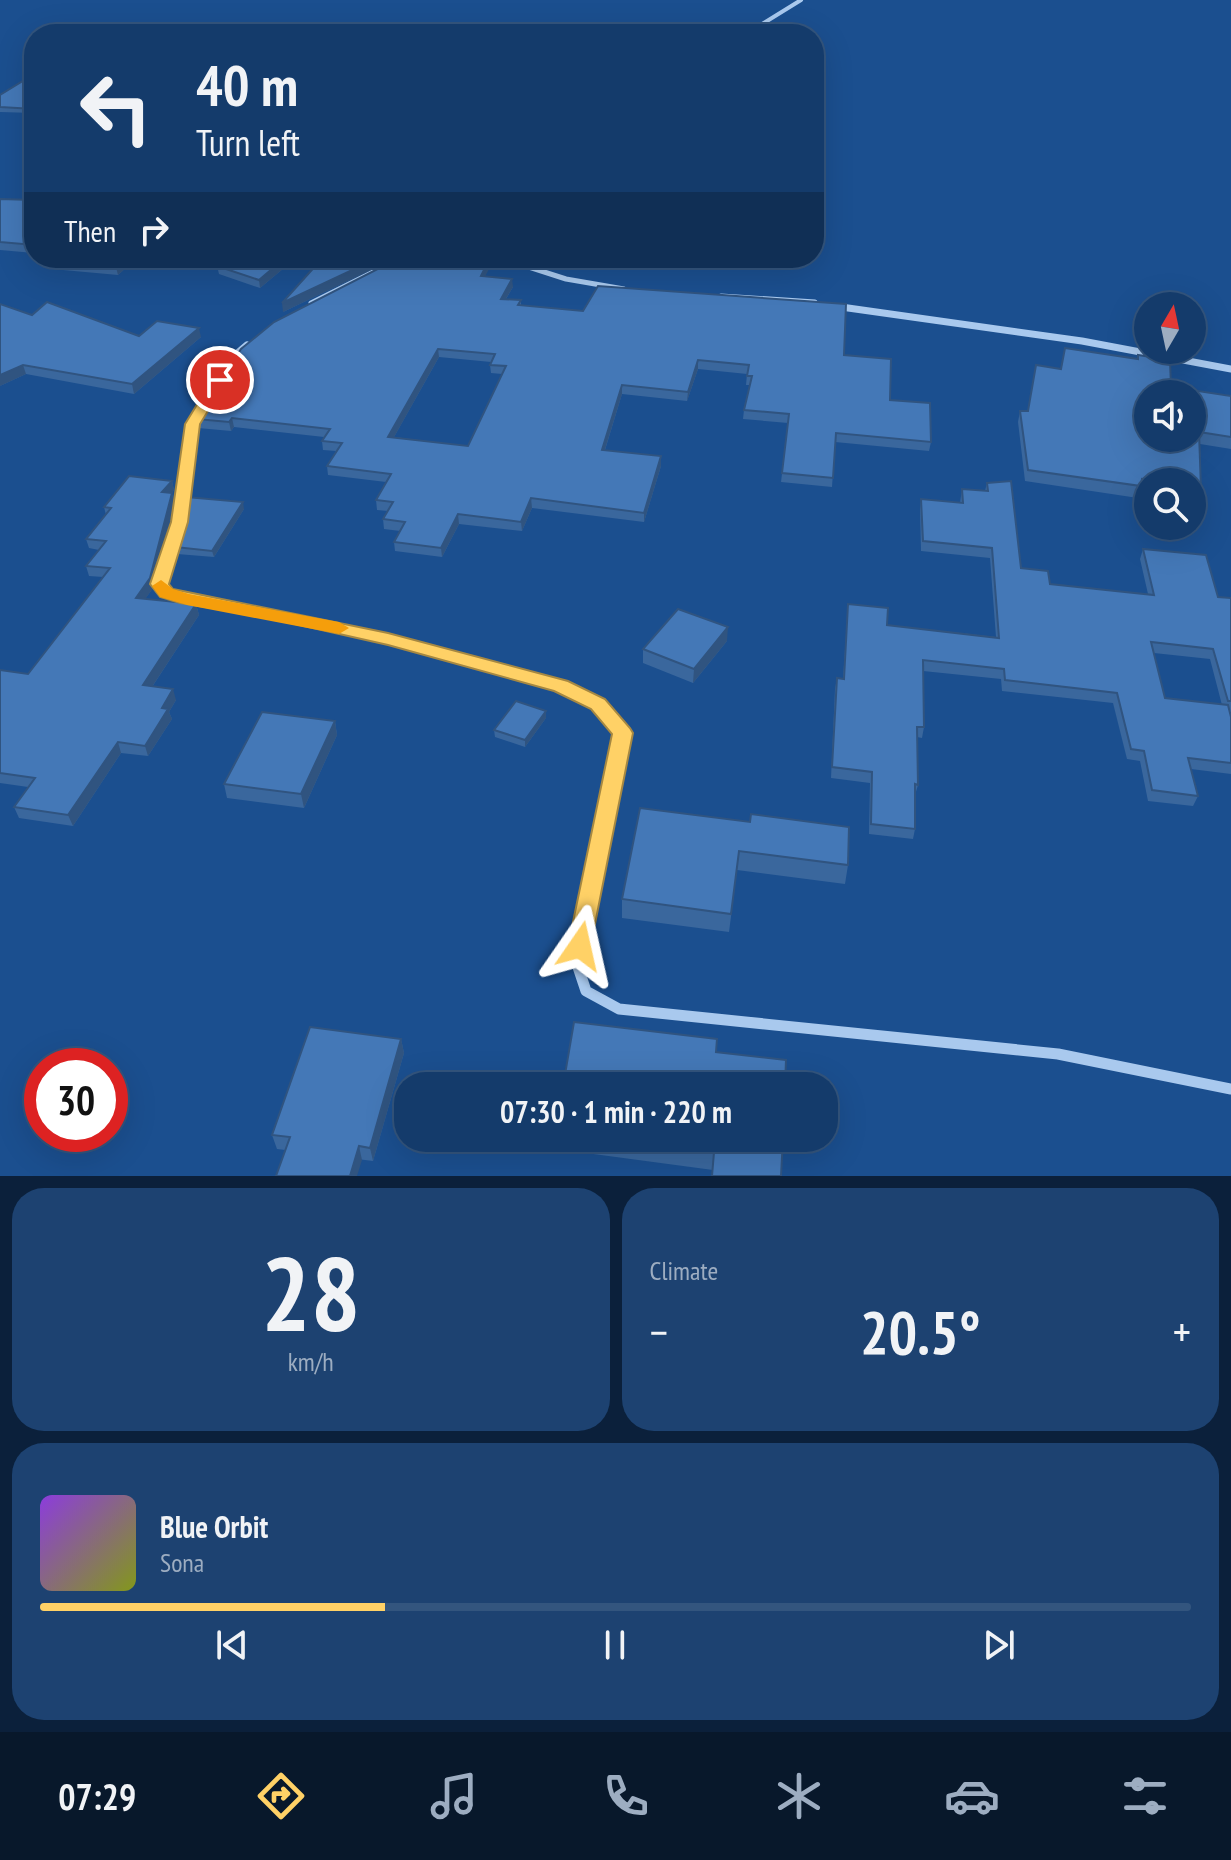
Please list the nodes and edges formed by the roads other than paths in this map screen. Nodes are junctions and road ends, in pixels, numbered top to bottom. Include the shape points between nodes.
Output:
1 (801, 0) edge
2 (762, 24) edge
3 (382, 268) edge
4 (532, 268) edge
5 (631, 291) edge
6 (707, 295) edge
7 (819, 303) edge
8 (834, 306) edge
9 (297, 311) edge
10 (253, 340) edge
11 (1231, 369) edge
12 (1231, 1089) edge

1 - 2 street
3 - 9 street
4 - 5 street
6 - 7 street
8 - 11 street via 1082,341
10 - 12 street via 234,356 192,424 180,522 159,584 167,593 187,599 388,639 561,686 598,704 622,733 577,964 586,991 619,1009 1058,1054

